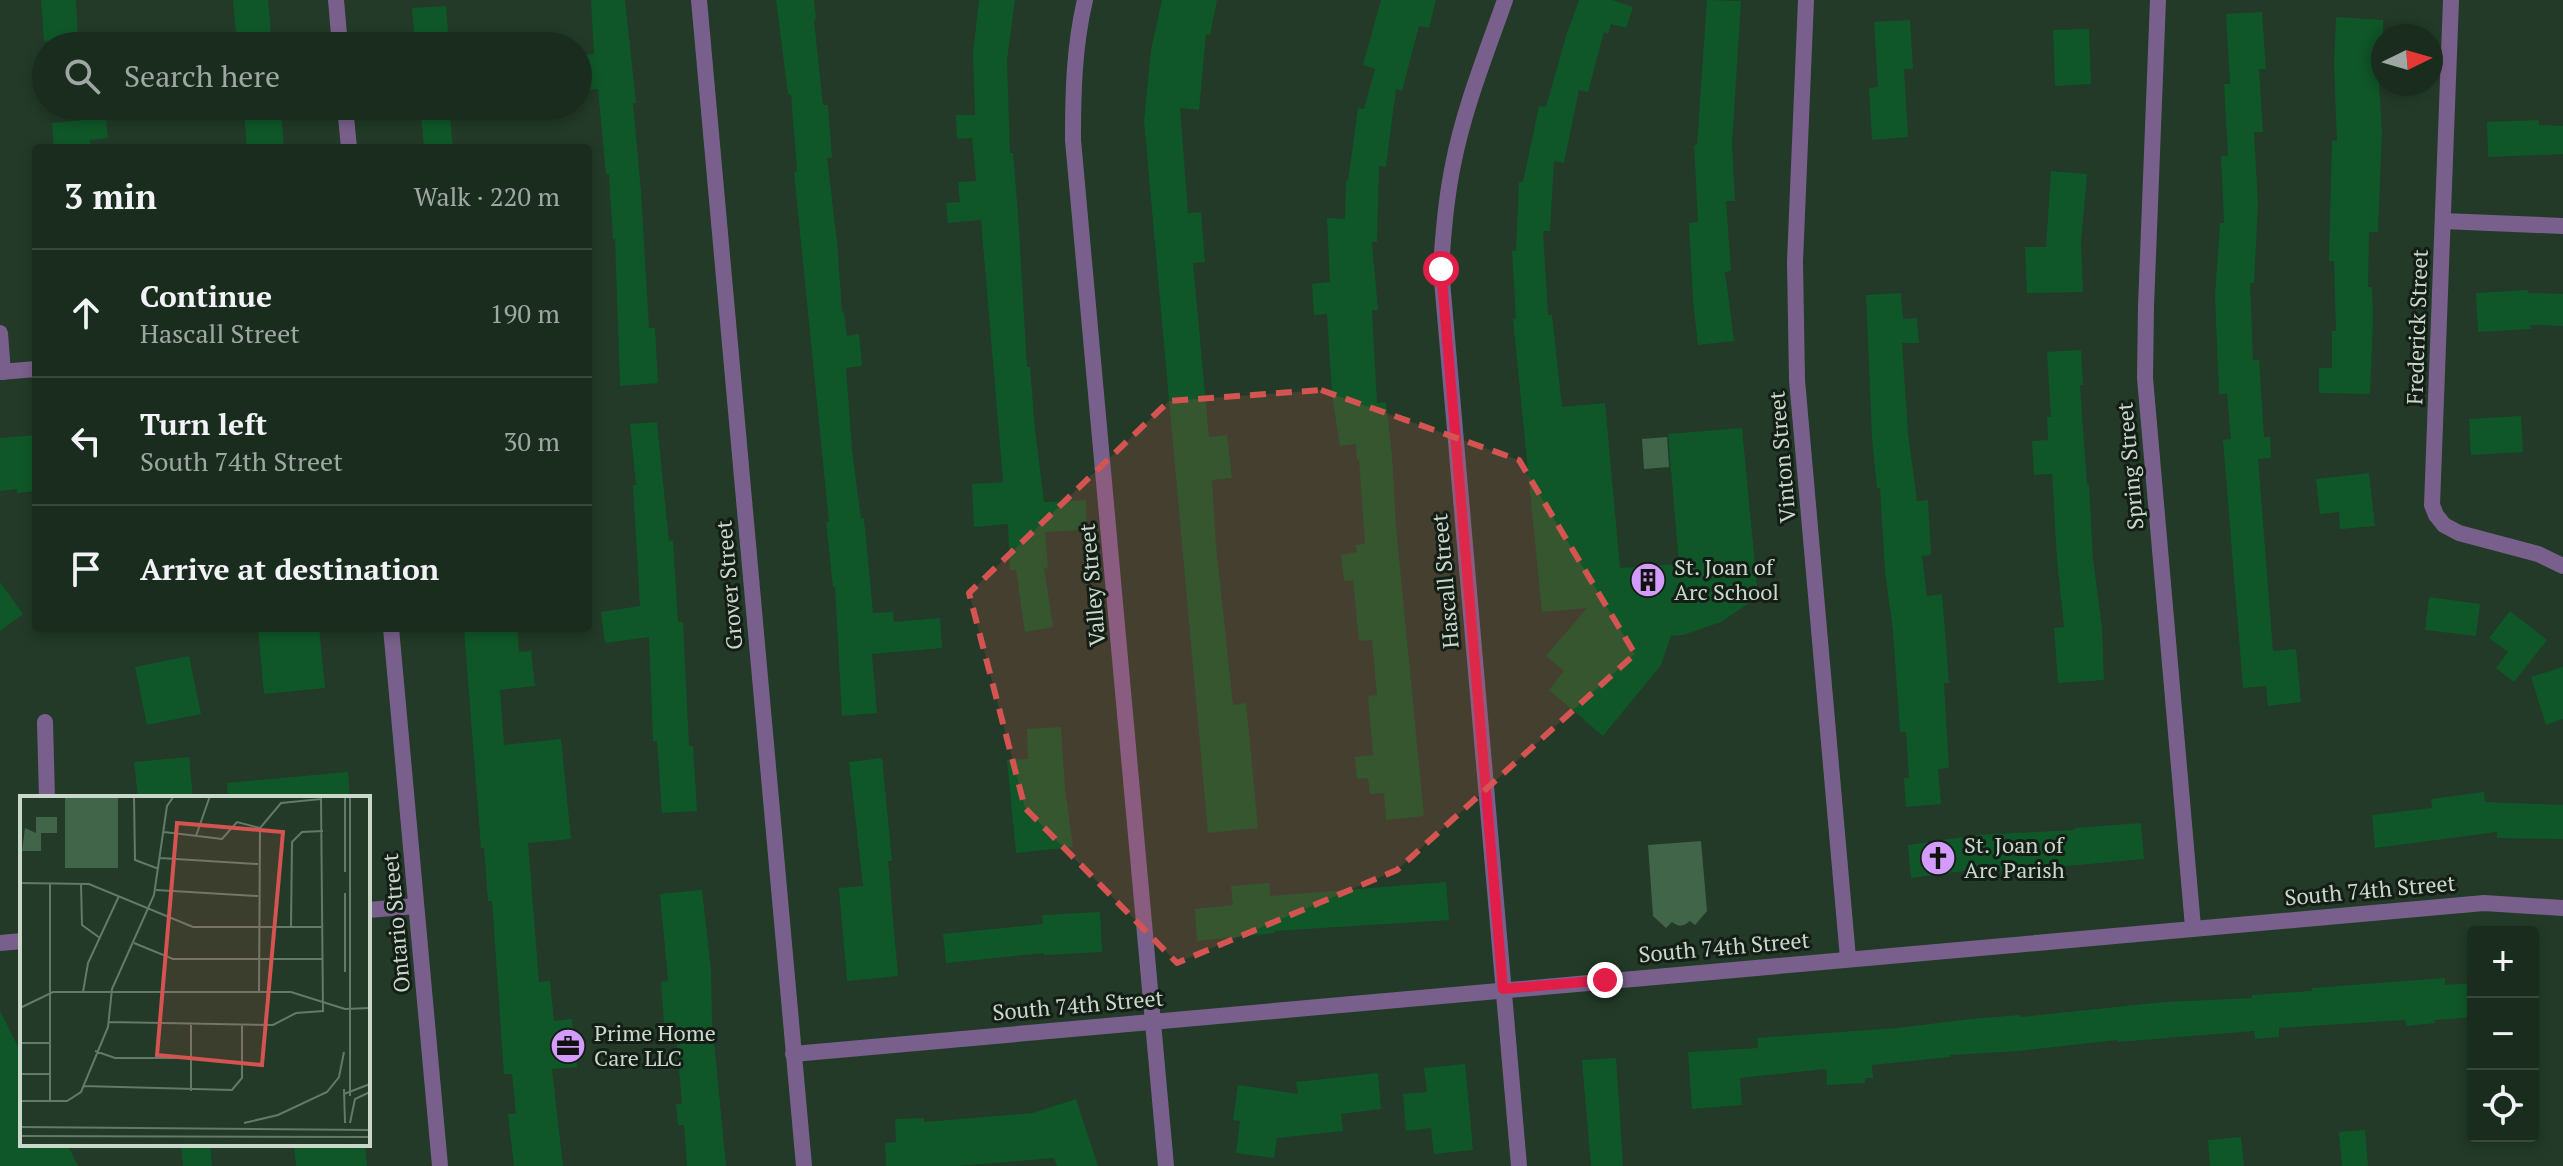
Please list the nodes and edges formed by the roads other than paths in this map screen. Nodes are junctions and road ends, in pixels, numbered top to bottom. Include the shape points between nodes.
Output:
1 (336, 0) edge
2 (699, 0) edge
3 (1085, 0) edge
4 (1505, 0) edge
5 (1806, 0) edge
6 (2158, 0) edge
7 (2451, 0) edge
8 (339, 32) edge
9 (346, 120) edge
10 (349, 144) edge
11 (2443, 221) junction
12 (2563, 226) edge
13 (0, 333) edge
14 (32, 369) edge
15 (2, 372) edge
16 (2563, 566) edge
17 (391, 632) edge
18 (45, 722) dead end
19 (47, 796) edge
20 (416, 906) junction
21 (2563, 908) edge
22 (370, 910) edge
23 (2193, 927) junction
24 (20, 941) edge
25 (0, 943) edge
26 (1848, 958) junction
27 (1503, 989) junction
28 (1153, 1021) junction
29 (793, 1054) junction
30 (440, 1166) edge
31 (804, 1166) edge
32 (1166, 1166) edge
33 (1519, 1166) edge

1 - 8 street
2 - 29 street, Grover Street
3 - 28 street, Valley Street via 1072,81 1073,140
4 - 27 street, Hascall Street via 1453,163 1441,269
5 - 26 street, Vinton Street via 1795,261 1797,380
6 - 23 street, Spring Street via 2145,378
7 - 11 street, Frederick Street
9 - 10 street
11 - 12 street
11 - 16 street, Frederick Street via 2432,505 2444,525 2459,533 2525,549
13 - 15 street
14 - 15 street
17 - 20 street, Ontario Street
18 - 19 street
20 - 22 street
20 - 30 street, Ontario Street
21 - 23 street, South 74th Street via 2484,903
23 - 26 street, South 74th Street
24 - 25 street
26 - 27 street, South 74th Street
27 - 28 street, South 74th Street
27 - 33 street, Hascall Street
28 - 29 street, South 74th Street
28 - 32 street, Valley Street
29 - 31 street, Grover Street

